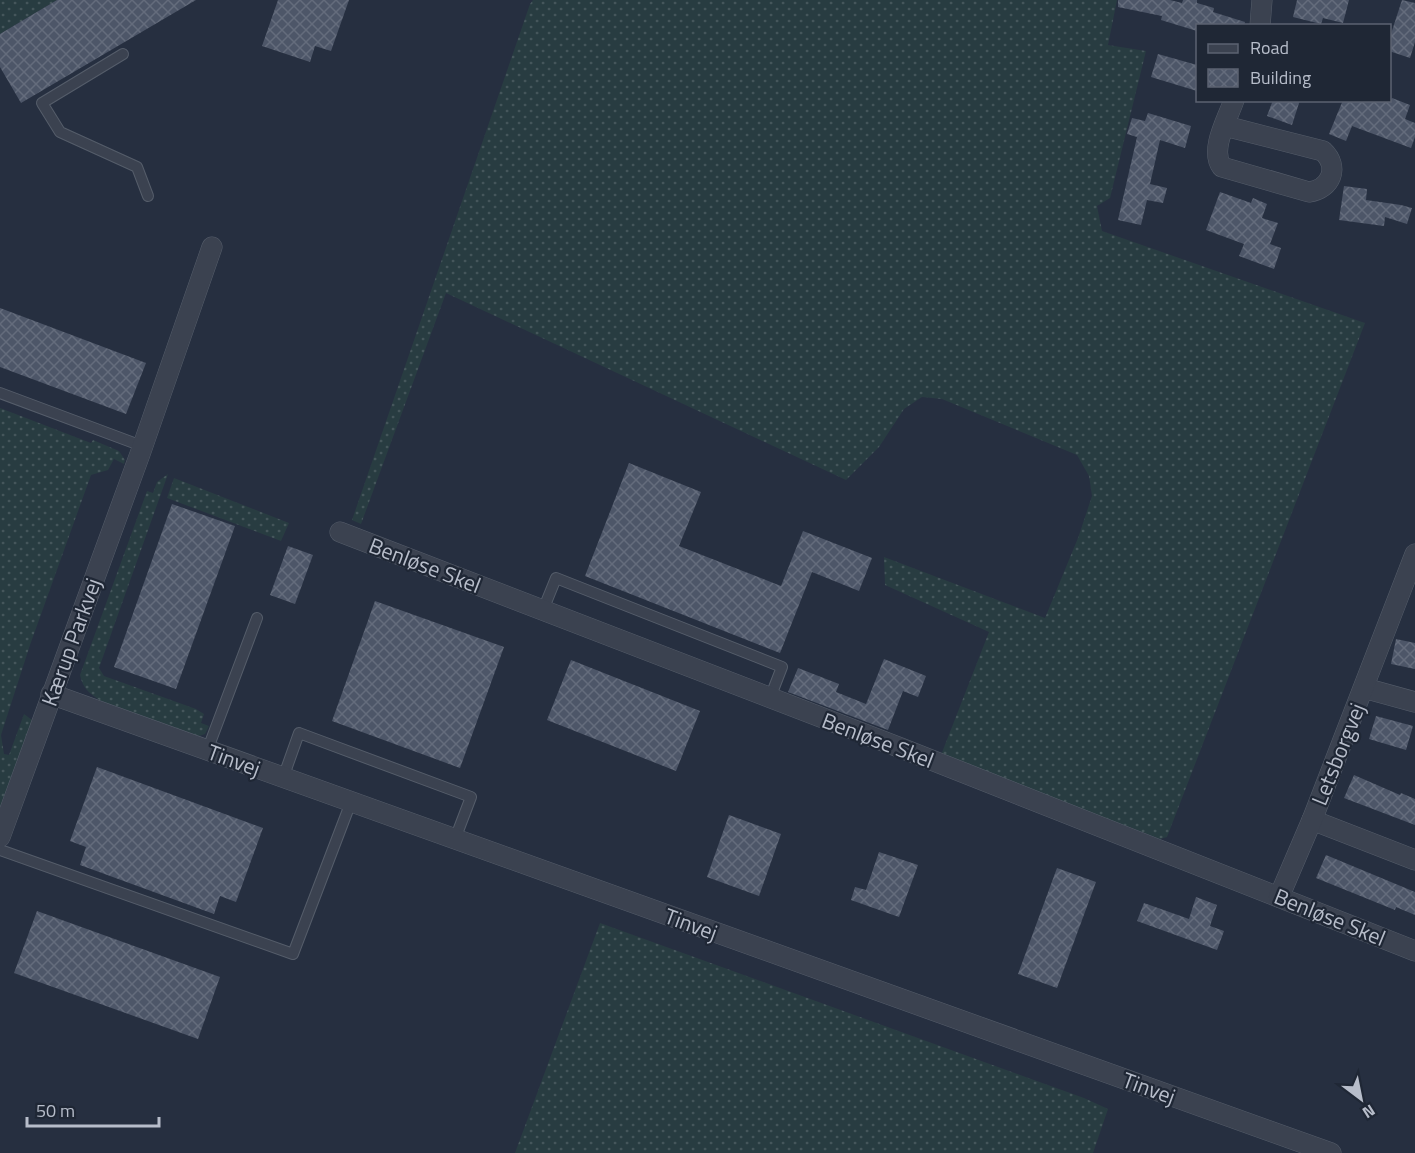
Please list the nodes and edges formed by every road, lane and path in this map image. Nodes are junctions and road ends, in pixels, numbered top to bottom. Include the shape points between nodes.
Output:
1 (1262, 0) edge
2 (1260, 24) edge
3 (123, 54) dead end
4 (1233, 102) edge
5 (1225, 126) junction
6 (148, 196) dead end
7 (212, 247) dead end
8 (0, 393) edge
9 (142, 446) junction
10 (340, 532) dead end
11 (1415, 554) edge
12 (543, 610) junction
13 (257, 618) dead end
14 (1364, 688) junction
15 (51, 694) junction
16 (770, 698) junction
17 (1415, 702) edge
18 (207, 751) junction
19 (283, 778) junction
20 (351, 802) junction
21 (1312, 820) junction
22 (0, 837) edge
23 (455, 839) junction
24 (0, 850) edge
25 (1415, 860) edge
26 (1279, 897) junction
27 (1415, 951) edge
28 (1331, 1153) edge

1 - 2 street
3 - 6 lane via 42,103 60,132 137,167
4 - 5 street
5 - 5 street via 1216,157 1226,169 1309,192 1323,188 1331,177 1331,162 1323,151
7 - 9 street, Kærup Parkvej
8 - 9 lane
9 - 15 street, Kærup Parkvej
10 - 12 street, Benløse Skel
11 - 14 street, Letsborgvej
12 - 16 street, Benløse Skel
12 - 16 lane via 556,578 782,667
13 - 18 lane
14 - 17 street, Letsborgvej
14 - 21 street, Letsborgvej
15 - 18 street, Tinvej
15 - 22 street, Kærup Parkvej
16 - 26 street, Benløse Skel
18 - 19 street, Tinvej
19 - 20 street, Tinvej
19 - 23 lane via 300,733 471,797
20 - 23 street, Tinvej
20 - 24 lane via 293,954
21 - 25 street, Letsborgvej
21 - 26 street, Letsborgvej
23 - 28 street, Tinvej
26 - 27 street, Benløse Skel

